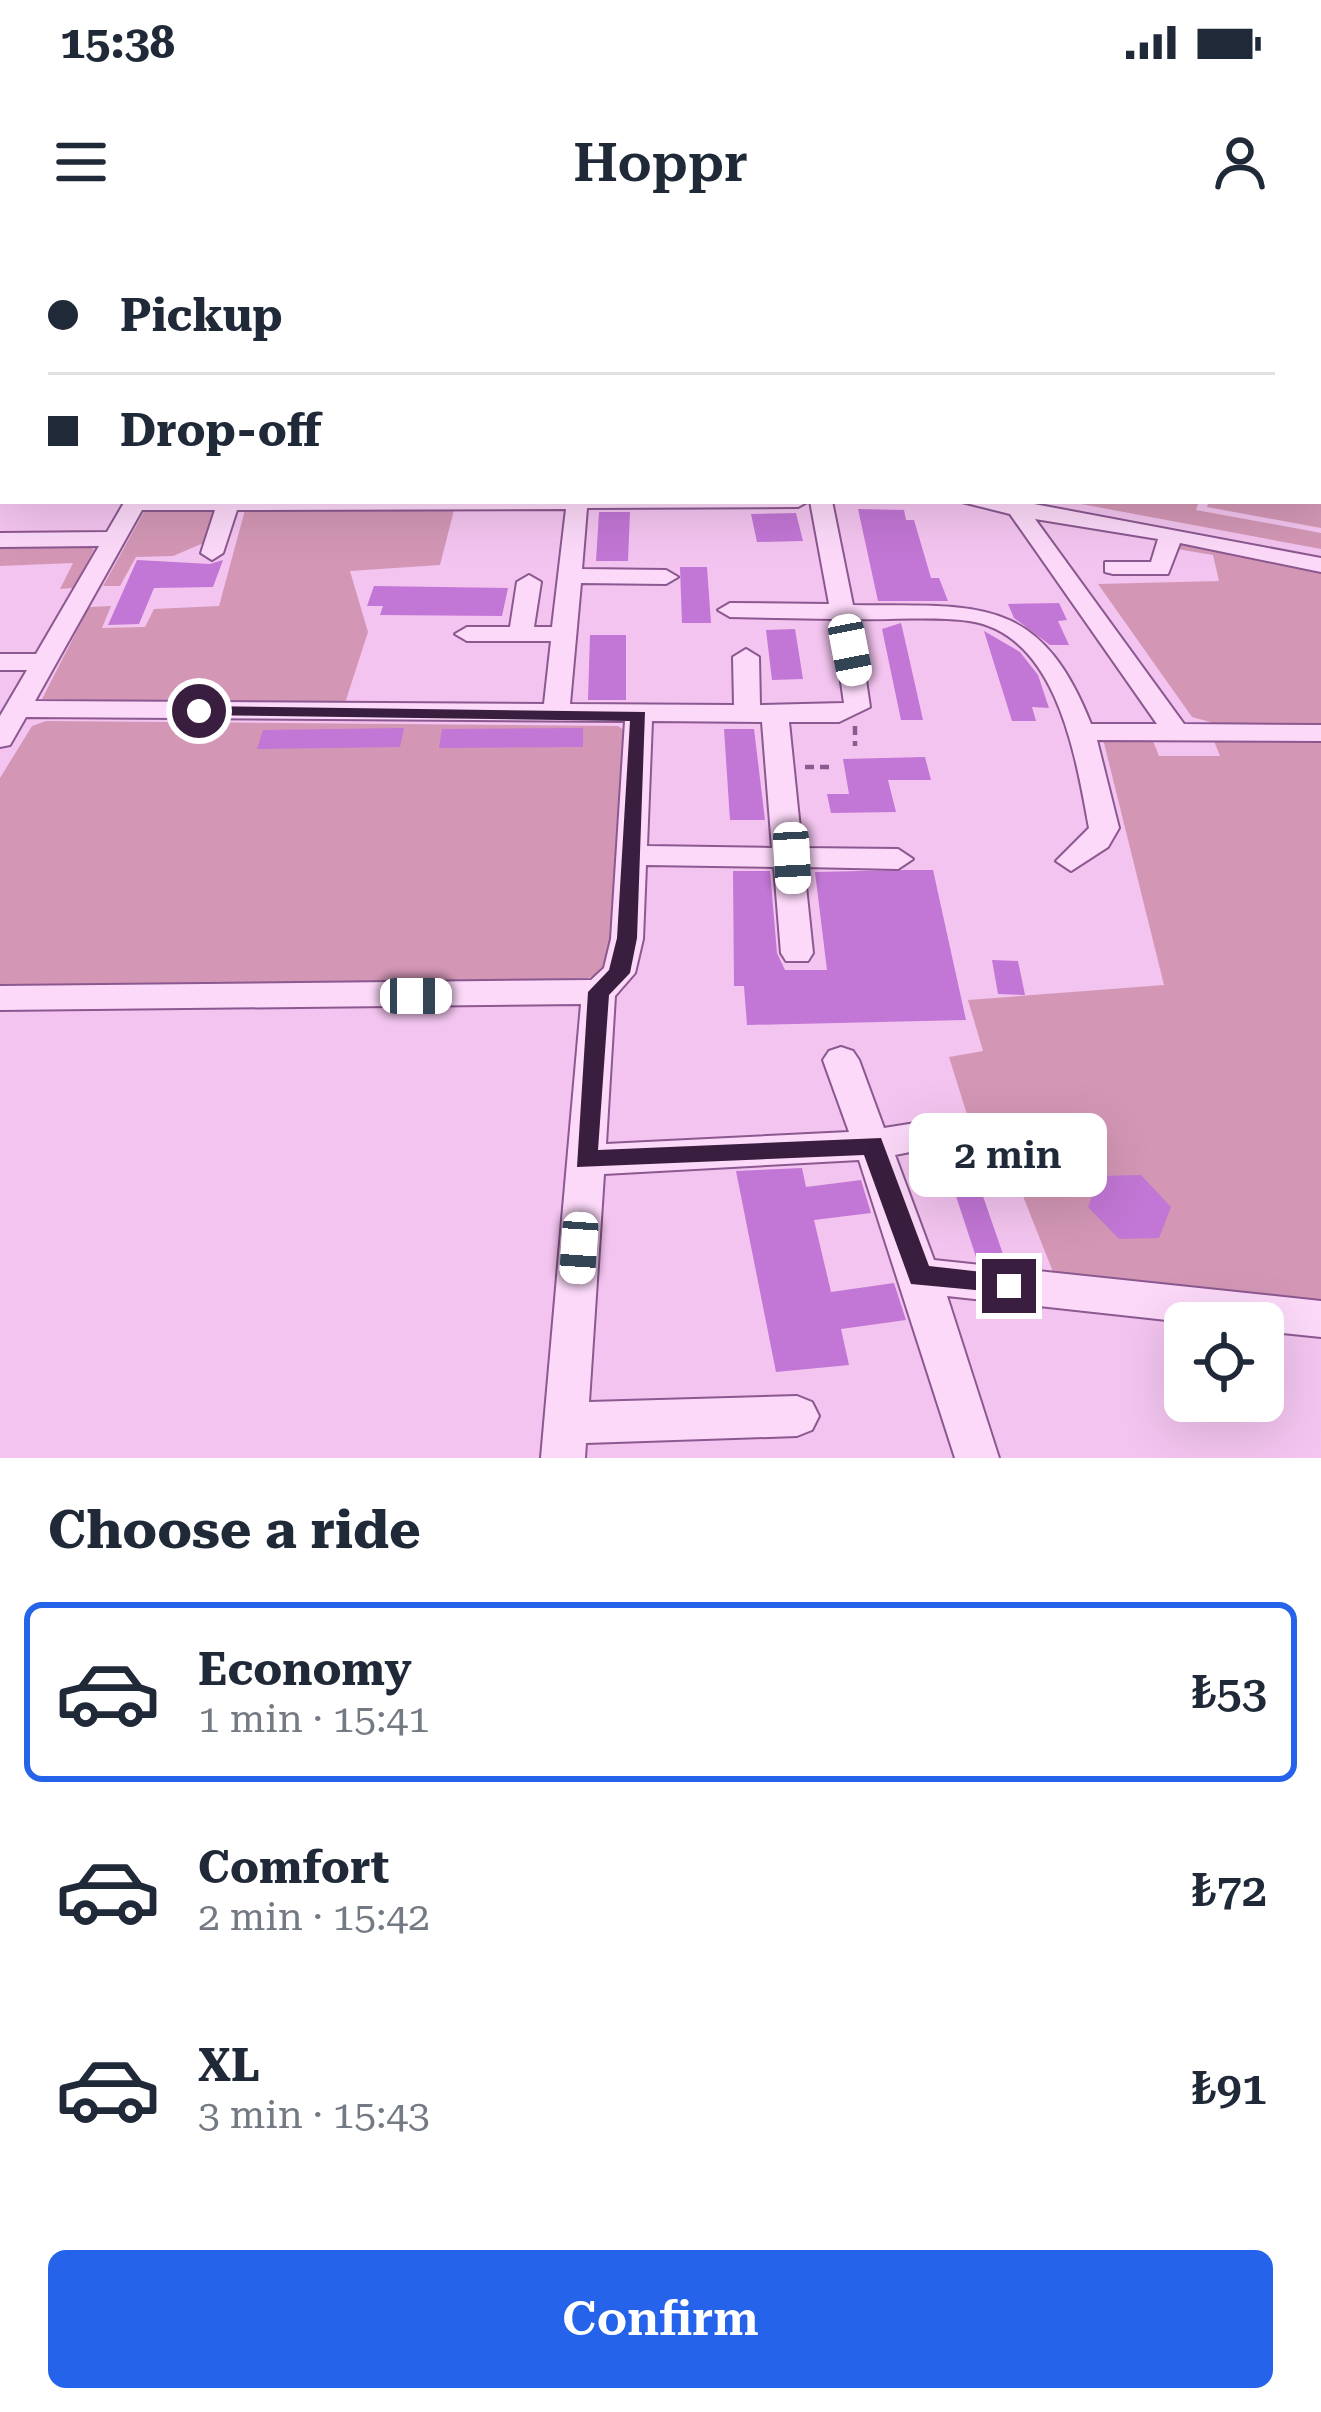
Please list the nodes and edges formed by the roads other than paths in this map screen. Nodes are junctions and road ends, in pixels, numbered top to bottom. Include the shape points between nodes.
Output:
1 (134, 504) edge
2 (227, 504) edge
3 (577, 504) edge
4 (822, 504) edge
5 (992, 504) edge
6 (1016, 507) junction
7 (1171, 534) junction
8 (112, 539) junction
9 (0, 540) edge
10 (212, 553) dead end
11 (1321, 565) edge
12 (1113, 567) dead end
13 (569, 576) junction
14 (665, 578) dead end
15 (529, 582) dead end
16 (730, 610) dead end
17 (842, 610) junction
18 (467, 634) dead end
19 (521, 634) junction
20 (564, 634) junction
21 (746, 657) dead end
22 (0, 662) edge
23 (41, 662) junction
24 (498, 692) dead end
25 (16, 709) junction
26 (542, 714) junction
27 (761, 715) junction
28 (639, 716) junction
29 (1084, 732) junction
30 (1176, 732) junction
31 (1321, 733) edge
32 (0, 739) edge
33 (632, 855) junction
34 (792, 858) junction
35 (898, 860) dead end
36 (1071, 861) dead end
37 (797, 953) dead end
38 (598, 992) junction
39 (0, 998) edge
40 (842, 1060) dead end
41 (952, 1130) dead end
42 (872, 1145) junction
43 (586, 1160) junction
44 (920, 1276) junction
45 (1321, 1319) edge
46 (796, 1416) dead end
47 (564, 1440) edge
48 (977, 1458) edge

1 - 8 street
2 - 10 street
3 - 13 street
4 - 17 street
5 - 6 street
6 - 7 street
6 - 30 street
7 - 11 street
7 - 12 street via 1160,569
8 - 9 street
8 - 23 street
13 - 14 street
13 - 20 street
15 - 19 street
16 - 17 street
17 - 27 street via 857,707
17 - 29 street via 976,614 1010,625 1045,660
18 - 19 street
19 - 20 street
20 - 26 street
21 - 27 street
22 - 23 street
23 - 25 street
24 - 26 street
25 - 26 street
25 - 32 street
26 - 28 street
27 - 28 street
27 - 34 street via 781,766
28 - 33 street
29 - 30 street
29 - 36 street via 1104,827
30 - 31 street
33 - 34 street
33 - 38 street via 619,973
34 - 35 street
34 - 37 street
38 - 39 street
38 - 43 street
40 - 42 street
41 - 42 street
42 - 43 street
42 - 44 street
43 - 47 street
44 - 45 street
44 - 48 street
46 - 47 street

